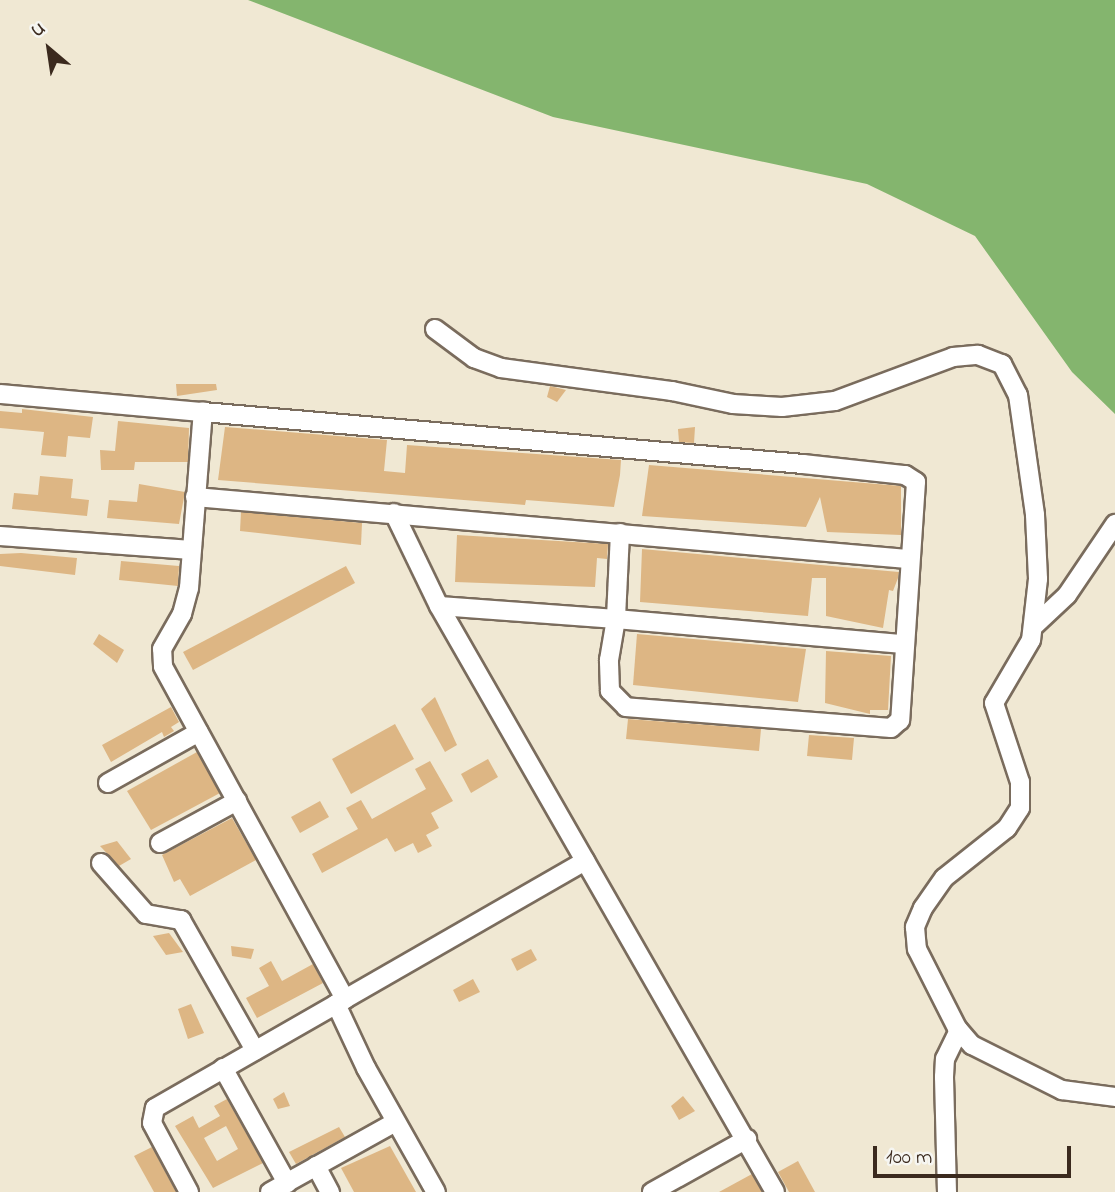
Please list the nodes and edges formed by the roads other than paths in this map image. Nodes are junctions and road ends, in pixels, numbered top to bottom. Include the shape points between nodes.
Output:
1 (435, 329) dead end
2 (0, 394) edge
3 (203, 412) junction
4 (195, 497) junction
5 (394, 513) junction
6 (1115, 524) edge
7 (620, 533) junction
8 (0, 536) edge
9 (191, 550) junction
10 (907, 559) junction
11 (439, 606) junction
12 (615, 619) junction
13 (1034, 626) junction
14 (904, 644) junction
15 (199, 732) junction
16 (108, 783) dead end
17 (237, 801) junction
18 (160, 843) dead end
19 (586, 861) junction
20 (101, 863) dead end
21 (341, 1001) junction
22 (959, 1030) junction
23 (255, 1050) junction
24 (223, 1068) junction
25 (1115, 1097) edge
26 (396, 1122) junction
27 (747, 1139) junction
28 (316, 1166) junction
29 (287, 1183) junction
30 (189, 1192) edge
31 (270, 1192) edge
32 (330, 1192) edge
33 (436, 1192) edge
34 (652, 1192) edge
35 (775, 1192) edge
36 (947, 1192) edge

1 - 13 street via 474,358 501,368 770,406 835,401 953,357 992,357 1002,364 1018,395 1035,515 1038,579
2 - 3 street
3 - 4 street
3 - 10 street via 905,475 916,486
4 - 5 street
4 - 9 street
5 - 7 street
5 - 11 street
6 - 13 street via 1067,595
7 - 10 street
7 - 12 street
8 - 9 street
9 - 15 street via 186,602 162,659
10 - 14 street
11 - 12 street
11 - 19 street
12 - 14 street
12 - 14 street via 610,691 626,707 891,728 900,720
13 - 22 street via 1031,640 994,703 1020,782 1020,808 1007,828 944,878 915,927 917,949
15 - 16 street
15 - 17 street
17 - 18 street
17 - 21 street
19 - 21 street
19 - 27 street
20 - 23 street via 146,914 181,920
21 - 23 street
21 - 26 street
22 - 25 street via 972,1045 1022,1074 1062,1090
22 - 36 street via 945,1059
23 - 24 street
24 - 29 street
24 - 30 street via 155,1108 151,1118
26 - 28 street
26 - 33 street
27 - 34 street
27 - 35 street
28 - 29 street
28 - 32 street
29 - 31 street

